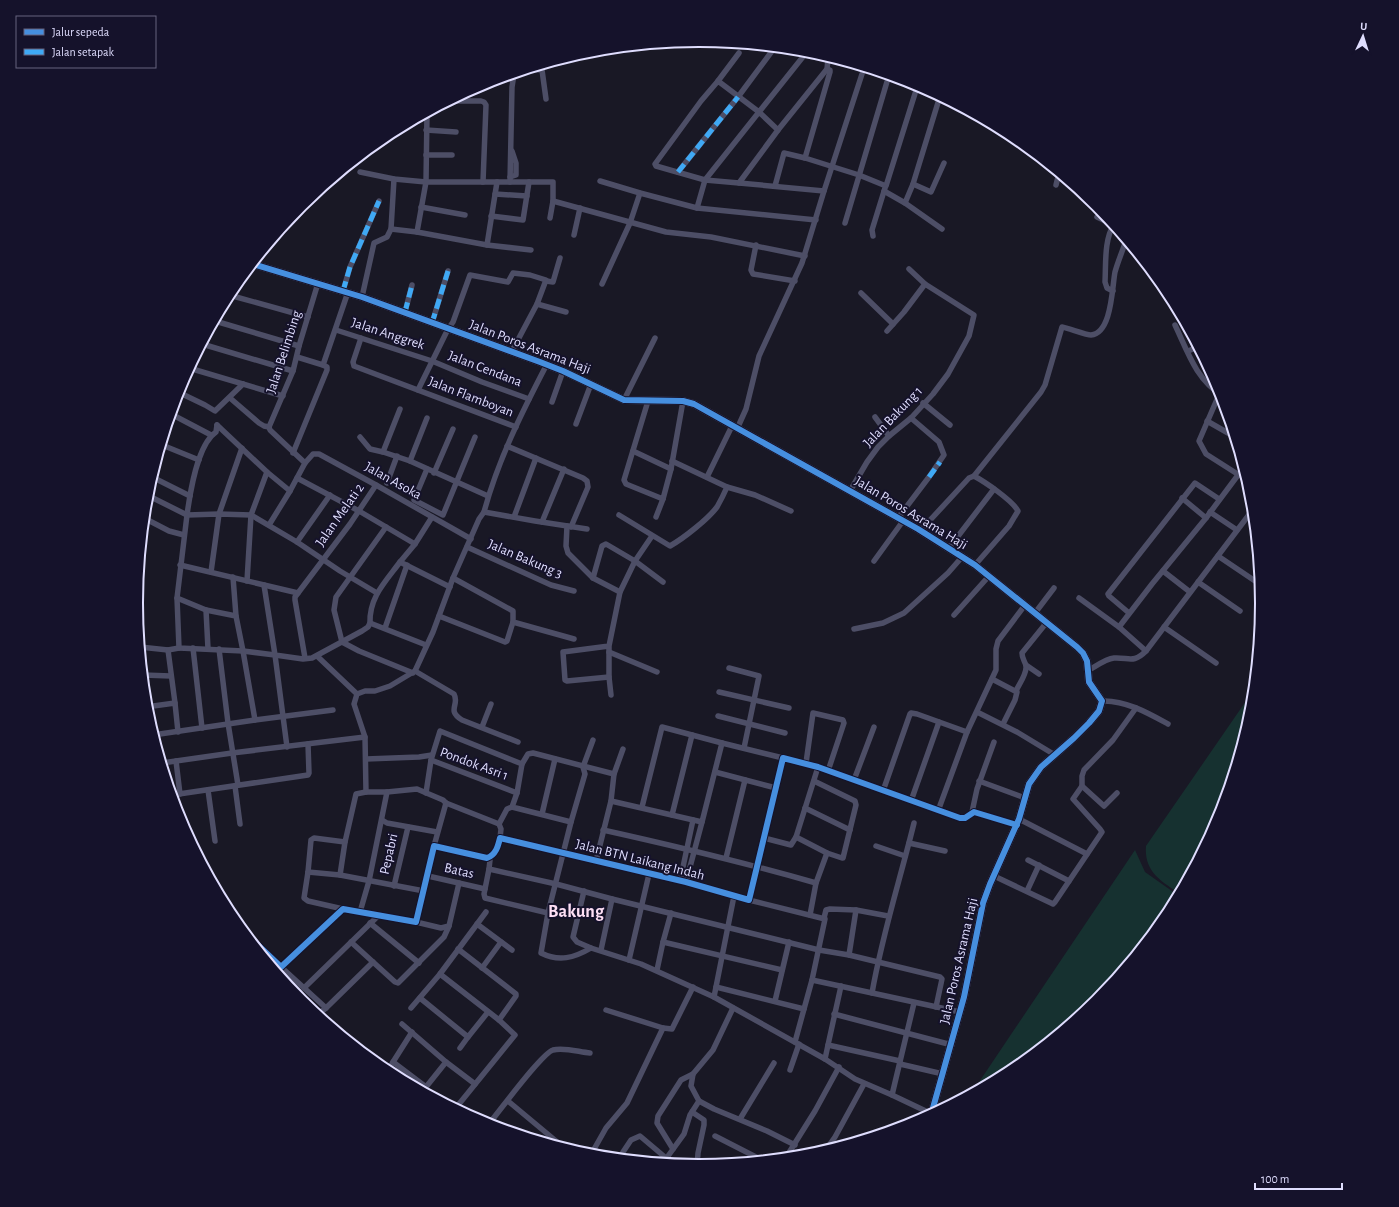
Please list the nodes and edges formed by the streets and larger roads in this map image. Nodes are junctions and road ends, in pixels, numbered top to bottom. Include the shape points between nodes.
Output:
1 (772, 52) edge
2 (739, 53) dead end
3 (802, 57) edge
4 (828, 62) edge
5 (827, 68) junction
6 (542, 70) edge
7 (862, 74) dead end
8 (513, 80) edge
9 (887, 80) edge
10 (718, 81) junction
11 (916, 91) edge
12 (738, 97) junction
13 (546, 99) dead end
14 (460, 101) edge
15 (939, 101) edge
16 (759, 112) junction
17 (427, 119) edge
18 (426, 130) junction
19 (778, 130) junction
20 (456, 132) dead end
21 (426, 155) junction
22 (452, 155) dead end
23 (805, 158) junction
24 (944, 163) dead end
25 (832, 166) junction
26 (360, 172) dead end
27 (678, 172) junction
28 (859, 175) junction
29 (394, 179) junction
30 (1058, 179) edge
31 (510, 180) junction
32 (705, 180) junction
33 (600, 181) dead end
34 (426, 182) junction
35 (483, 182) junction
36 (497, 182) junction
37 (528, 182) junction
38 (739, 183) junction
39 (913, 184) junction
40 (1056, 185) dead end
41 (775, 186) junction
42 (885, 188) junction
43 (824, 191) junction
44 (640, 193) junction
45 (495, 194) junction
46 (527, 196) junction
47 (379, 201) dead end
48 (553, 201) junction
49 (905, 203) junction
50 (421, 207) junction
51 (580, 208) junction
52 (697, 208) junction
53 (465, 215) dead end
54 (491, 216) junction
55 (1097, 217) dead end
56 (550, 218) dead end
57 (1101, 219) edge
58 (816, 220) junction
59 (630, 223) junction
60 (845, 223) dead end
61 (391, 229) junction
62 (942, 229) dead end
63 (1111, 230) edge
64 (417, 232) junction
65 (574, 235) dead end
66 (873, 236) dead end
67 (486, 245) junction
68 (756, 245) junction
69 (1124, 245) edge
70 (531, 250) dead end
71 (805, 256) junction
72 (560, 258) dead end
73 (258, 265) edge
74 (909, 269) dead end
75 (448, 272) dead end
76 (546, 280) junction
77 (795, 281) junction
78 (318, 283) junction
79 (602, 284) dead end
80 (925, 284) junction
81 (412, 285) dead end
82 (1113, 291) junction
83 (346, 292) junction
84 (861, 293) dead end
85 (362, 296) junction
86 (235, 297) edge
87 (536, 304) junction
88 (405, 312) junction
89 (566, 312) dead end
90 (308, 317) junction
91 (220, 322) edge
92 (432, 322) junction
93 (893, 324) junction
94 (1175, 325) dead end
95 (448, 329) junction
96 (336, 330) junction
97 (887, 331) dead end
98 (361, 338) junction
99 (655, 338) dead end
100 (207, 345) edge
101 (299, 346) junction
102 (1194, 349) edge
103 (512, 351) junction
104 (1188, 352) junction
105 (297, 357) junction
106 (432, 361) junction
107 (547, 364) junction
108 (323, 365) junction
109 (194, 370) edge
110 (293, 371) junction
111 (564, 371) junction
112 (243, 384) junction
113 (591, 384) junction
114 (1213, 388) edge
115 (418, 390) junction
116 (184, 395) edge
117 (283, 396) junction
118 (230, 398) junction
119 (529, 399) junction
120 (624, 400) junction
121 (1217, 400) edge
122 (648, 401) junction
123 (552, 402) dead end
124 (683, 402) junction
125 (923, 403) junction
126 (400, 409) dead end
127 (176, 417) edge
128 (875, 417) dead end
129 (427, 418) dead end
130 (911, 418) junction
131 (1207, 421) junction
132 (576, 424) dead end
133 (950, 425) dead end
134 (269, 427) junction
135 (516, 427) junction
136 (734, 428) junction
137 (453, 429) dead end
138 (1229, 433) edge
139 (211, 435) junction
140 (889, 436) junction
141 (360, 437) dead end
142 (475, 437) dead end
143 (507, 446) junction
144 (166, 447) edge
145 (242, 448) junction
146 (633, 451) junction
147 (383, 452) junction
148 (293, 453) junction
149 (397, 456) junction
150 (536, 458) junction
151 (199, 460) junction
152 (410, 461) junction
153 (672, 461) junction
154 (304, 463) junction
155 (427, 469) junction
156 (564, 469) junction
157 (671, 469) junction
158 (267, 472) junction
159 (434, 473) junction
160 (1239, 475) joint
161 (974, 476) junction
162 (707, 477) junction
163 (297, 478) junction
164 (157, 480) edge
165 (387, 483) dead end
166 (457, 483) junction
167 (376, 485) junction
168 (727, 487) junction
169 (994, 489) junction
170 (850, 491) junction
171 (290, 492) junction
172 (330, 495) junction
173 (190, 496) junction
174 (488, 496) junction
175 (153, 498) edge
176 (663, 498) junction
177 (1182, 498) junction
178 (1219, 499) junction
179 (359, 511) junction
180 (791, 511) dead end
181 (484, 512) junction
182 (1210, 512) junction
183 (219, 514) junction
184 (618, 514) dead end
185 (187, 515) junction
186 (251, 515) junction
187 (1248, 515) edge
188 (432, 517) junction
189 (514, 517) junction
190 (656, 517) dead end
191 (1206, 518) junction
192 (900, 519) junction
193 (150, 521) edge
194 (542, 522) junction
195 (269, 525) junction
196 (569, 526) junction
197 (386, 527) junction
198 (587, 529) dead end
199 (921, 530) junction
200 (1237, 530) junction
201 (184, 535) junction
202 (652, 536) junction
203 (471, 539) junction
204 (297, 542) junction
205 (415, 544) junction
206 (467, 547) junction
207 (949, 548) junction
208 (1218, 556) junction
209 (962, 557) junction
210 (323, 559) junction
211 (635, 561) junction
212 (874, 561) dead end
213 (400, 562) junction
214 (180, 565) junction
215 (406, 565) junction
216 (974, 565) junction
217 (1162, 571) junction
218 (211, 572) junction
219 (989, 576) junction
220 (350, 577) junction
221 (233, 578) junction
222 (453, 578) junction
223 (593, 578) junction
224 (247, 581) junction
225 (663, 582) dead end
226 (1198, 582) junction
227 (1255, 582) edge
228 (264, 585) junction
229 (450, 587) junction
230 (1054, 588) dead end
231 (574, 591) dead end
232 (377, 592) junction
233 (620, 592) junction
234 (1190, 592) junction
235 (298, 593) junction
236 (177, 598) junction
237 (1079, 598) dead end
238 (1025, 605) junction
239 (206, 610) junction
240 (1240, 612) dead end
241 (1035, 613) junction
242 (1129, 613) junction
243 (954, 615) dead end
244 (236, 616) junction
245 (439, 616) junction
246 (370, 622) junction
247 (513, 622) junction
248 (1047, 622) junction
249 (1119, 627) junction
250 (1164, 627) junction
251 (385, 628) junction
252 (854, 629) dead end
253 (574, 639) dead end
254 (342, 642) junction
255 (426, 645) junction
256 (145, 648) edge
257 (180, 648) junction
258 (193, 648) junction
259 (208, 649) junction
260 (219, 649) junction
261 (609, 649) junction
262 (168, 650) junction
263 (243, 651) junction
264 (1146, 651) junction
265 (275, 655) junction
266 (317, 656) junction
267 (305, 658) junction
268 (1216, 663) dead end
269 (1026, 665) junction
270 (729, 668) dead end
271 (1087, 671) junction
272 (414, 672) junction
273 (657, 672) dead end
274 (1039, 674) dead end
275 (148, 675) edge
276 (172, 676) junction
277 (610, 677) junction
278 (992, 679) junction
279 (1016, 691) junction
280 (720, 692) dead end
281 (357, 694) junction
282 (610, 695) dead end
283 (754, 700) junction
284 (1102, 701) junction
285 (175, 703) junction
286 (491, 704) dead end
287 (153, 706) edge
288 (789, 708) dead end
289 (1136, 708) junction
290 (333, 710) dead end
291 (977, 712) junction
292 (283, 716) junction
293 (718, 716) dead end
294 (255, 720) junction
295 (939, 722) junction
296 (228, 723) junction
297 (748, 724) junction
298 (1003, 724) junction
299 (1168, 724) dead end
300 (482, 727) junction
301 (874, 727) dead end
302 (202, 728) junction
303 (178, 732) junction
304 (967, 732) junction
305 (785, 733) dead end
306 (159, 734) edge
307 (692, 735) junction
308 (365, 737) junction
309 (594, 740) dead end
310 (518, 742) dead end
311 (994, 742) dead end
312 (722, 743) junction
313 (308, 744) junction
314 (287, 747) junction
315 (744, 748) junction
316 (623, 750) dead end
317 (232, 753) junction
318 (1055, 755) junction
319 (432, 757) junction
320 (783, 758) junction
321 (366, 759) junction
322 (555, 759) junction
323 (176, 761) junction
324 (167, 762) edge
325 (806, 763) junction
326 (522, 764) junction
327 (583, 767) junction
328 (818, 767) junction
329 (828, 770) junction
330 (715, 772) junction
331 (614, 774) junction
332 (745, 780) junction
333 (854, 780) junction
334 (814, 781) junction
335 (979, 781) junction
336 (236, 786) junction
337 (1082, 786) junction
338 (776, 788) junction
339 (208, 790) junction
340 (883, 791) junction
341 (366, 792) junction
342 (387, 792) junction
343 (426, 793) junction
344 (517, 793) junction
345 (1117, 793) dead end
346 (180, 794) joint
347 (1025, 798) junction
348 (611, 801) junction
349 (911, 801) junction
350 (446, 803) junction
351 (512, 807) junction
352 (642, 807) junction
353 (805, 808) junction
354 (938, 811) junction
355 (972, 812) junction
356 (542, 814) junction
357 (672, 815) junction
358 (382, 820) junction
359 (694, 820) junction
360 (571, 822) junction
361 (702, 822) junction
362 (1018, 822) junction
363 (914, 823) dead end
364 (240, 824) dead end
365 (499, 824) junction
366 (408, 827) junction
367 (603, 830) junction
368 (850, 830) junction
369 (437, 832) junction
370 (796, 837) junction
371 (500, 838) junction
372 (764, 838) junction
373 (215, 841) dead end
374 (345, 842) junction
375 (909, 843) junction
376 (434, 846) junction
377 (876, 846) dead end
378 (686, 848) junction
379 (695, 851) junction
380 (945, 852) dead end
381 (563, 853) junction
382 (827, 853) junction
383 (1087, 854) junction
384 (905, 856) junction
385 (487, 858) junction
386 (726, 858) junction
387 (1028, 860) dead end
388 (596, 861) junction
389 (1039, 865) junction
390 (757, 866) junction
391 (489, 869) junction
392 (308, 872) junction
393 (649, 874) junction
394 (340, 875) junction
395 (428, 876) junction
396 (994, 876) junction
397 (369, 881) junction
398 (1069, 881) junction
399 (683, 882) junction
400 (459, 883) junction
401 (556, 884) junction
402 (816, 884) junction
403 (394, 886) junction
404 (485, 889) junction
405 (424, 891) junction
406 (584, 891) junction
407 (1026, 891) junction
408 (734, 896) junction
409 (612, 899) junction
410 (749, 900) junction
411 (642, 906) junction
412 (343, 909) junction
413 (856, 910) junction
414 (360, 912) junction
415 (486, 912) dead end
416 (548, 913) junction
417 (671, 913) junction
418 (810, 915) junction
419 (378, 916) junction
420 (888, 916) junction
421 (824, 918) junction
422 (416, 922) junction
423 (370, 923) junction
424 (477, 924) junction
425 (449, 926) junction
426 (727, 927) junction
427 (351, 942) junction
428 (501, 942) junction
429 (663, 942) junction
430 (789, 942) junction
431 (591, 948) junction
432 (458, 949) junction
433 (512, 950) dead end
434 (601, 950) junction
435 (818, 950) junction
436 (849, 955) junction
437 (722, 956) junction
438 (629, 960) junction
439 (274, 962) edge
440 (373, 962) junction
441 (877, 962) junction
442 (419, 963) junction
443 (281, 967) junction
444 (482, 968) junction
445 (657, 970) junction
446 (782, 970) junction
447 (440, 974) junction
448 (812, 980) junction
449 (841, 986) junction
450 (693, 987) junction
451 (716, 987) junction
452 (304, 988) junction
453 (872, 993) junction
454 (714, 997) junction
455 (420, 998) junction
456 (775, 1001) junction
457 (914, 1003) junction
458 (936, 1007) junction
459 (326, 1008) junction
460 (411, 1008) dead end
461 (733, 1008) junction
462 (804, 1009) junction
463 (606, 1010) dead end
464 (322, 1011) edge
465 (488, 1012) junction
466 (960, 1012) junction
467 (834, 1014) junction
468 (499, 1020) junction
469 (402, 1024) dead end
470 (663, 1028) junction
471 (412, 1032) junction
472 (908, 1033) junction
473 (468, 1037) junction
474 (797, 1043) junction
475 (828, 1045) junction
476 (952, 1045) junction
477 (460, 1048) dead end
478 (590, 1053) dead end
479 (825, 1059) junction
480 (393, 1062) junction
481 (446, 1062) junction
482 (774, 1063) dead end
483 (900, 1063) junction
484 (391, 1067) edge
485 (839, 1067) junction
486 (790, 1070) dead end
487 (693, 1074) junction
488 (943, 1074) junction
489 (416, 1082) edge
490 (475, 1084) junction
491 (864, 1084) junction
492 (425, 1087) edge
493 (892, 1095) junction
494 (508, 1101) junction
495 (699, 1101) junction
496 (458, 1105) edge
497 (934, 1108) edge
498 (692, 1112) junction
499 (926, 1112) edge
500 (493, 1120) edge
501 (740, 1120) junction
502 (715, 1136) dead end
503 (556, 1141) edge
504 (830, 1144) edge
505 (795, 1145) junction
506 (594, 1149) edge
507 (673, 1149) junction
508 (623, 1152) dead end
509 (790, 1152) edge
510 (756, 1157) edge
511 (666, 1158) joint
512 (698, 1160) edge

1 - 12 street
2 - 10 street
3 - 16 street
4 - 5 street
5 - 19 street
5 - 23 street via 830,72
6 - 13 street
7 - 25 street
8 - 31 street
9 - 28 street
10 - 12 street
10 - 27 street via 655,164
11 - 42 street
12 - 16 street
12 - 27 street
14 - 35 street via 481,101 486,105
15 - 39 street
16 - 19 street
16 - 32 street
17 - 18 street
18 - 20 street
18 - 21 street
19 - 38 street
21 - 22 street
21 - 34 street
23 - 25 street
23 - 41 street via 784,153
24 - 39 street via 931,192
25 - 28 street
25 - 43 street
26 - 29 street
27 - 32 street
28 - 42 street
28 - 60 street
29 - 34 street
29 - 61 street
30 - 40 street
31 - 36 street
31 - 37 street
32 - 38 street
32 - 52 street
33 - 44 street
34 - 35 street
34 - 50 street
35 - 36 street
36 - 45 street
37 - 46 street
37 - 48 street via 554,182
38 - 41 street
39 - 49 street
41 - 43 street
42 - 49 street
42 - 66 street via 872,230
43 - 58 street
44 - 52 street
44 - 59 street
45 - 46 street
45 - 54 street
46 - 54 street via 523,220
47 - 83 street via 350,266
48 - 51 street
48 - 56 street
49 - 62 street
50 - 53 street
50 - 64 street
51 - 59 street
51 - 65 street
52 - 58 street
54 - 67 street
55 - 57 street
58 - 71 street
59 - 68 street via 672,233
59 - 79 street
61 - 64 street
61 - 85 street via 387,237 374,243
63 - 82 street via 1107,242 1104,282 1107,288
64 - 67 street
67 - 70 street
68 - 71 street
68 - 77 street via 751,270 753,274
69 - 82 street via 1115,271
71 - 77 street
72 - 76 street via 553,282
73 - 78 street, Jalan Poros Asrama Haji
74 - 80 street
75 - 92 street
76 - 87 street
76 - 95 street via 513,273 508,282 470,275 458,311
77 - 136 street via 759,356 746,410
78 - 83 street, Jalan Poros Asrama Haji
78 - 90 street, Jalan Belimbing
80 - 93 street
80 - 125 street, Jalan Bakung 1 via 974,315 969,336 948,374
81 - 88 street
82 - 161 street via 1105,323 1098,332 1091,335 1062,327 1041,392
83 - 85 street, Jalan Poros Asrama Haji
83 - 96 street
84 - 93 street
85 - 88 street, Jalan Poros Asrama Haji
86 - 90 street
87 - 89 street
87 - 103 street
88 - 92 street, Jalan Poros Asrama Haji
90 - 101 street, Jalan Belimbing
91 - 101 street
92 - 95 street, Jalan Poros Asrama Haji
93 - 97 street
94 - 104 street
95 - 103 street, Jalan Poros Asrama Haji
95 - 106 street
96 - 98 street, Jalan Anggrek
96 - 108 street
98 - 106 street, Jalan Anggrek
98 - 115 street, Jalan Flamboyan via 354,366
99 - 120 street
100 - 110 street
101 - 105 street, Jalan Belimbing
102 - 104 street
103 - 107 street, Jalan Poros Asrama Haji
104 - 114 street via 1198,371
105 - 108 street
105 - 110 street, Jalan Belimbing
106 - 115 street
106 - 119 street, Jalan Cendana
107 - 111 street, Jalan Poros Asrama Haji
107 - 119 street
108 - 148 street via 327,367 326,374
109 - 112 street
110 - 117 street, Jalan Belimbing
111 - 113 street, Jalan Poros Asrama Haji
111 - 123 street
112 - 117 street
112 - 118 street
113 - 120 street, Jalan Poros Asrama Haji
113 - 132 street
115 - 135 street, Jalan Flamboyan
116 - 118 street via 215,411
117 - 134 street, Jalan Belimbing
118 - 134 street via 259,423
119 - 135 street
120 - 122 street, Jalan Poros Asrama Haji
121 - 131 street
122 - 124 street, Jalan Poros Asrama Haji
122 - 146 street
124 - 136 street, Jalan Poros Asrama Haji via 694,404
124 - 153 street
125 - 130 street, Jalan Bakung 1
125 - 133 street
126 - 147 street
127 - 139 street
128 - 140 street
129 - 152 street
130 - 140 street, Jalan Bakung 1
130 - 192 street via 939,442 944,455
131 - 138 street
131 - 160 street via 1200,441 1202,448 1206,454
134 - 148 street
135 - 143 street
136 - 162 street
136 - 170 street, Jalan Poros Asrama Haji
137 - 159 street
139 - 145 street via 216,432 217,425
139 - 151 street
140 - 170 street, Jalan Bakung 1 via 867,462
141 - 147 street via 370,449
142 - 166 street
143 - 150 street
143 - 174 street
144 - 151 street
145 - 158 street
145 - 183 street
146 - 157 street
146 - 176 street via 624,482
147 - 149 street
148 - 154 street
149 - 152 street
149 - 165 street
150 - 156 street
150 - 189 street
151 - 173 street
152 - 155 street
153 - 157 street
153 - 162 street
154 - 163 street
154 - 167 street, Jalan Asoka via 313,454 319,454
155 - 159 street
155 - 166 street via 414,500 444,515
156 - 194 street
156 - 196 street via 588,482
157 - 176 street
158 - 171 street
158 - 186 street
159 - 166 street
160 - 178 street
161 - 169 street
161 - 199 street via 969,478
162 - 168 street
163 - 171 street
163 - 172 street
164 - 173 street
166 - 174 street
167 - 179 street, Jalan Melati 2
167 - 188 street, Jalan Asoka
168 - 180 street via 755,495
168 - 202 street via 714,510 672,545 669,546
169 - 207 street
169 - 216 street via 1018,511 1009,526
170 - 192 street, Jalan Poros Asrama Haji
171 - 195 street
172 - 179 street
172 - 204 street
173 - 185 street
174 - 181 street
175 - 185 street
176 - 190 street
177 - 178 street via 1195,483
177 - 191 street
177 - 242 street via 1108,594
178 - 182 street
179 - 197 street
179 - 210 street, Jalan Melati 2
181 - 189 street
181 - 203 street
182 - 191 street
182 - 200 street
183 - 185 street
183 - 186 street
183 - 218 street
184 - 202 street
185 - 201 street
186 - 195 street
186 - 224 street
187 - 200 street
188 - 203 street, Jalan Asoka
188 - 205 street
189 - 194 street
191 - 217 street
192 - 199 street, Jalan Poros Asrama Haji
192 - 212 street
193 - 201 street
194 - 196 street
195 - 204 street
196 - 198 street
196 - 223 street via 566,546 568,554
197 - 205 street
197 - 220 street
199 - 207 street, Jalan Poros Asrama Haji
200 - 208 street
201 - 214 street
202 - 211 street
203 - 206 street
204 - 210 street
205 - 213 street
206 - 222 street
206 - 231 street, Jalan Bakung 3 via 552,585
207 - 209 street, Jalan Poros Asrama Haji
208 - 226 street
208 - 227 street
209 - 216 street, Jalan Poros Asrama Haji
209 - 252 street via 904,612 884,623
210 - 220 street
210 - 235 street, Jalan Melati 2
211 - 223 street via 603,544
211 - 225 street
211 - 233 street
213 - 215 street
213 - 232 street
214 - 218 street
214 - 236 street
215 - 229 street
215 - 251 street
216 - 219 street, Jalan Poros Asrama Haji
217 - 234 street
217 - 242 street
218 - 221 street
219 - 238 street, Jalan Poros Asrama Haji
219 - 243 street
220 - 232 street
220 - 254 street via 336,597 334,610
221 - 224 street
221 - 244 street
222 - 229 street
222 - 247 street via 513,611
223 - 233 street
224 - 228 street
226 - 234 street
226 - 240 street
228 - 235 street
228 - 265 street
229 - 245 street
230 - 241 street
232 - 246 street via 370,609
233 - 261 street
234 - 250 street
235 - 267 street via 295,600
236 - 239 street
236 - 257 street
237 - 249 street
238 - 241 street, Jalan Poros Asrama Haji
238 - 278 street via 996,644 997,666
239 - 244 street
239 - 259 street
241 - 248 street, Jalan Poros Asrama Haji
242 - 249 street
244 - 263 street
245 - 247 street via 505,642
245 - 255 street
246 - 251 street
246 - 254 street via 362,631
247 - 253 street
248 - 269 street via 1022,653
248 - 271 street, Jalan Poros Asrama Haji via 1083,653 1087,661
249 - 264 street
250 - 264 street
250 - 268 street
251 - 255 street
254 - 266 street
254 - 272 street
255 - 272 street
256 - 262 street
257 - 258 street
257 - 262 street
258 - 259 street
258 - 302 street
259 - 260 street
260 - 263 street
260 - 296 street
261 - 273 street
261 - 277 street
261 - 277 street via 562,654 567,681
262 - 276 street
263 - 265 street
263 - 294 street
264 - 271 street via 1132,660 1113,658
265 - 267 street
265 - 292 street
266 - 267 street
266 - 281 street
269 - 274 street
269 - 279 street via 1026,671
270 - 283 street via 759,676
271 - 284 street, Jalan Poros Asrama Haji via 1090,685
272 - 281 street via 382,690
272 - 300 street via 454,694 454,712 457,716
275 - 276 street
276 - 285 street
277 - 282 street
278 - 279 street
278 - 291 street
279 - 298 street via 1015,700
280 - 283 street
281 - 308 street via 354,708
283 - 288 street
283 - 297 street
284 - 289 street via 1117,702
284 - 318 street, Jalan Poros Asrama Haji via 1099,711 1089,723
285 - 287 street
285 - 303 street
286 - 300 street
289 - 299 street
289 - 337 street via 1112,740 1084,770
290 - 292 street
291 - 298 street
291 - 304 street
292 - 294 street
292 - 314 street
293 - 297 street
294 - 296 street
295 - 304 street
295 - 340 street via 910,714
295 - 349 street
296 - 302 street
296 - 317 street
297 - 305 street
297 - 315 street
298 - 318 street
300 - 310 street
301 - 333 street
302 - 303 street
303 - 306 street
304 - 354 street
307 - 312 street
307 - 352 street via 662,727
307 - 357 street
308 - 313 street
308 - 321 street
309 - 327 street
311 - 335 street
312 - 315 street
312 - 330 street
313 - 314 street
313 - 336 street via 308,775
314 - 317 street
315 - 320 street
316 - 331 street
317 - 323 street
317 - 336 street
318 - 347 street, Jalan Poros Asrama Haji via 1041,767 1031,781
319 - 321 street
319 - 326 street via 440,731
319 - 343 street, Pondok Asri 1
319 - 344 street, Pondok Asri 1
320 - 325 street
320 - 338 street
321 - 341 street
322 - 326 street via 530,753
322 - 327 street
322 - 356 street
323 - 324 street
323 - 346 street
325 - 328 street
325 - 329 street via 813,713 843,720
326 - 344 street
327 - 331 street
327 - 360 street via 585,774
328 - 329 street
328 - 334 street
329 - 333 street
330 - 332 street
330 - 361 street
331 - 348 street
332 - 338 street
332 - 386 street
333 - 340 street
334 - 353 street
334 - 368 street via 856,802
335 - 347 street
335 - 355 street
336 - 339 street
336 - 364 street
337 - 345 street via 1104,806
337 - 383 street via 1073,799 1102,831
338 - 372 street
339 - 346 street
339 - 373 street
340 - 349 street
341 - 342 street
341 - 374 street via 356,794
342 - 343 street via 412,789
342 - 358 street
343 - 350 street
344 - 351 street
347 - 362 street, Jalan Poros Asrama Haji
348 - 352 street
348 - 367 street
349 - 354 street
350 - 365 street
350 - 369 street
351 - 356 street
351 - 365 street via 507,809
352 - 357 street
353 - 368 street
353 - 370 street
354 - 355 street via 963,819
355 - 362 street
356 - 360 street
357 - 359 street
358 - 366 street
358 - 397 street
359 - 361 street
359 - 378 street
360 - 381 street
361 - 379 street
362 - 383 street
362 - 396 street, Jalan Poros Asrama Haji
363 - 375 street
365 - 371 street
366 - 369 street
366 - 403 street, Pepabri
367 - 378 street
367 - 388 street
368 - 382 street via 843,858
369 - 376 street
370 - 372 street via 791,845
370 - 382 street
371 - 381 street, Jalan BTN Laikang Indah
371 - 385 street via 494,854
372 - 390 street
374 - 392 street via 312,838
374 - 394 street
375 - 380 street
375 - 384 street
376 - 385 street
376 - 395 street
377 - 384 street
378 - 379 street
378 - 399 street
379 - 386 street
379 - 399 street
381 - 388 street, Jalan BTN Laikang Indah
381 - 401 street
382 - 402 street
383 - 398 street
384 - 420 street
385 - 391 street via 490,860
386 - 390 street
387 - 389 street
388 - 393 street, Jalan BTN Laikang Indah
389 - 398 street
389 - 407 street
390 - 402 street
390 - 410 street
391 - 401 street
391 - 404 street
392 - 394 street
392 - 412 street via 304,898
393 - 399 street, Jalan BTN Laikang Indah
393 - 411 street
394 - 397 street
395 - 400 street, Batas
395 - 405 street
396 - 407 street
396 - 466 street, Jalan Poros Asrama Haji via 980,915
397 - 403 street
397 - 414 street
398 - 407 street via 1053,904
399 - 408 street, Jalan BTN Laikang Indah
400 - 404 street, Batas
400 - 425 street
401 - 406 street
401 - 416 street
402 - 418 street
403 - 405 street
404 - 416 street via 487,899
405 - 422 street
406 - 409 street
406 - 431 street via 573,937 577,942
408 - 410 street, Jalan BTN Laikang Indah
408 - 426 street
409 - 411 street
409 - 434 street
410 - 418 street, Jalan BTN Laikang Indah
411 - 417 street
411 - 438 street
412 - 414 street
412 - 443 street
413 - 420 street
413 - 421 street via 828,909
413 - 436 street
414 - 419 street
415 - 424 street
416 - 431 street via 541,953 561,959
417 - 426 street
417 - 429 street
418 - 421 street, Jalan BTN Laikang Indah
419 - 422 street
419 - 423 street
420 - 441 street
421 - 435 street
422 - 425 street via 441,928
423 - 427 street
423 - 442 street
424 - 428 street
424 - 432 street
425 - 442 street via 444,937
426 - 430 street
426 - 437 street
427 - 440 street
427 - 452 street
428 - 433 street
428 - 444 street
429 - 437 street
429 - 445 street
430 - 435 street
430 - 446 street
431 - 434 street
432 - 444 street
432 - 447 street
434 - 438 street
435 - 436 street
435 - 448 street
436 - 441 street
437 - 446 street
437 - 451 street
438 - 445 street
439 - 443 street
440 - 442 street via 398,983
440 - 459 street
441 - 453 street
441 - 458 street via 941,978
443 - 452 street
444 - 468 street via 516,994 516,998
445 - 450 street
446 - 456 street
447 - 455 street
447 - 465 street
448 - 449 street
448 - 462 street
449 - 453 street
449 - 467 street
450 - 454 street
450 - 470 street via 673,1028
451 - 454 street
451 - 456 street
452 - 459 street
453 - 457 street
454 - 461 street
455 - 460 street
455 - 473 street
456 - 462 street
457 - 458 street
457 - 472 street
458 - 466 street
459 - 464 street
461 - 474 street
461 - 487 street via 713,1050
462 - 474 street
463 - 470 street
465 - 468 street
465 - 473 street
466 - 476 street, Jalan Poros Asrama Haji
467 - 472 street
467 - 475 street
468 - 490 street via 515,1035
469 - 471 street
470 - 506 street via 627,1102 606,1128
471 - 480 street
471 - 481 street
472 - 476 street
472 - 483 street
473 - 477 street
474 - 479 street
474 - 486 street
475 - 479 street
475 - 483 street
476 - 488 street, Jalan Poros Asrama Haji
478 - 494 street via 560,1049 549,1052
479 - 485 street
480 - 484 street
480 - 489 street
481 - 490 street
481 - 492 street
482 - 501 street
483 - 488 street
483 - 493 street
485 - 491 street
485 - 505 street
487 - 495 street via 691,1086
487 - 507 street via 681,1080 658,1116 657,1124
488 - 497 street, Jalan Poros Asrama Haji
490 - 496 street
491 - 493 street
491 - 504 street
493 - 499 street
494 - 500 street
494 - 503 street
495 - 498 street
495 - 501 street
498 - 507 street via 684,1134
498 - 512 street via 704,1120
501 - 505 street
502 - 510 street
505 - 509 street
507 - 511 street
508 - 511 street via 631,1140 640,1136

